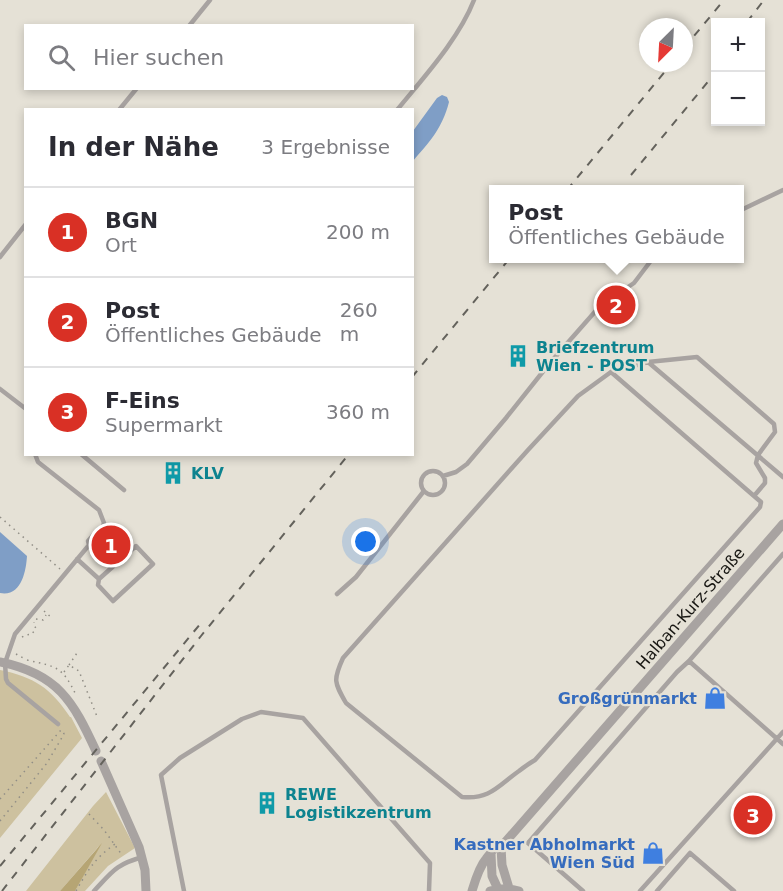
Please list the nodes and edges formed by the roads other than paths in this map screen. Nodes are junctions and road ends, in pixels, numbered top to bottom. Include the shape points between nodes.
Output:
1 (210, 0) edge
2 (474, 0) edge
3 (191, 24) edge
4 (414, 88) edge
5 (134, 90) edge
6 (413, 90) edge
7 (121, 108) edge
8 (399, 108) edge
9 (783, 190) edge
10 (744, 208) edge
11 (24, 227) edge
12 (0, 257) edge
13 (648, 263) edge
14 (648, 362) junction
15 (611, 372) junction
16 (0, 389) edge
17 (24, 407) edge
18 (758, 455) junction
19 (36, 456) edge
20 (83, 456) edge
21 (443, 476) junction
22 (783, 477) edge
23 (124, 490) dead end
24 (424, 491) junction
25 (754, 496) junction
26 (783, 524) edge
27 (783, 554) edge
28 (76, 559) junction
29 (99, 579) junction
30 (337, 594) dead end
31 (689, 661) junction
32 (2, 663) edge
33 (58, 723) road end
34 (783, 732) edge
35 (777, 738) junction
36 (783, 744) edge
37 (96, 751) dead end
38 (101, 761) dead end
39 (501, 847) junction
40 (491, 854) junction
41 (143, 857) junction
42 (509, 888) junction
43 (494, 890) edge
44 (94, 891) edge
45 (146, 891) edge
46 (184, 891) edge
47 (429, 891) edge
48 (472, 891) edge
49 (519, 891) edge
50 (583, 891) edge
51 (640, 891) edge
52 (657, 891) edge
53 (734, 891) edge

1 - 3 lane
2 - 4 lane via 454,37
5 - 7 lane
6 - 8 lane
9 - 10 lane
11 - 12 lane
13 - 21 lane via 634,283 600,306 467,464
14 - 15 lane
14 - 18 lane
14 - 18 lane via 697,357 705,363 774,424 775,432
15 - 25 lane
15 - 25 lane via 578,396 343,658 336,673 336,686 346,703 462,796 471,798 495,791 536,760 760,507
16 - 17 lane
18 - 22 lane
18 - 25 lane via 756,463 765,483
19 - 28 lane via 100,513 104,523
20 - 23 lane
21 - 24 lane via 446,484 439,494
21 - 24 lane via 437,471 423,476
24 - 30 lane via 356,577
26 - 39 street, Halban-Kurz-Straße
27 - 31 lane
28 - 29 lane
28 - 32 lane via 15,634
29 - 29 lane via 98,585 113,601 153,564 136,546
31 - 35 lane
31 - 50 lane via 528,843
32 - 33 lane via 8,683
32 - 37 street via 40,675 60,691
34 - 35 lane
35 - 36 lane
35 - 51 lane
38 - 41 street
39 - 40 street, Halban-Kurz-Straße via 495,847
39 - 42 street
40 - 43 street
40 - 48 street, Halban-Kurz-Straße via 486,857
41 - 44 lane via 126,861 113,870
41 - 45 street
42 - 43 street
42 - 49 street
46 - 47 lane via 161,775 180,758 242,719 261,712 303,718 430,863
52 - 53 lane via 690,853

